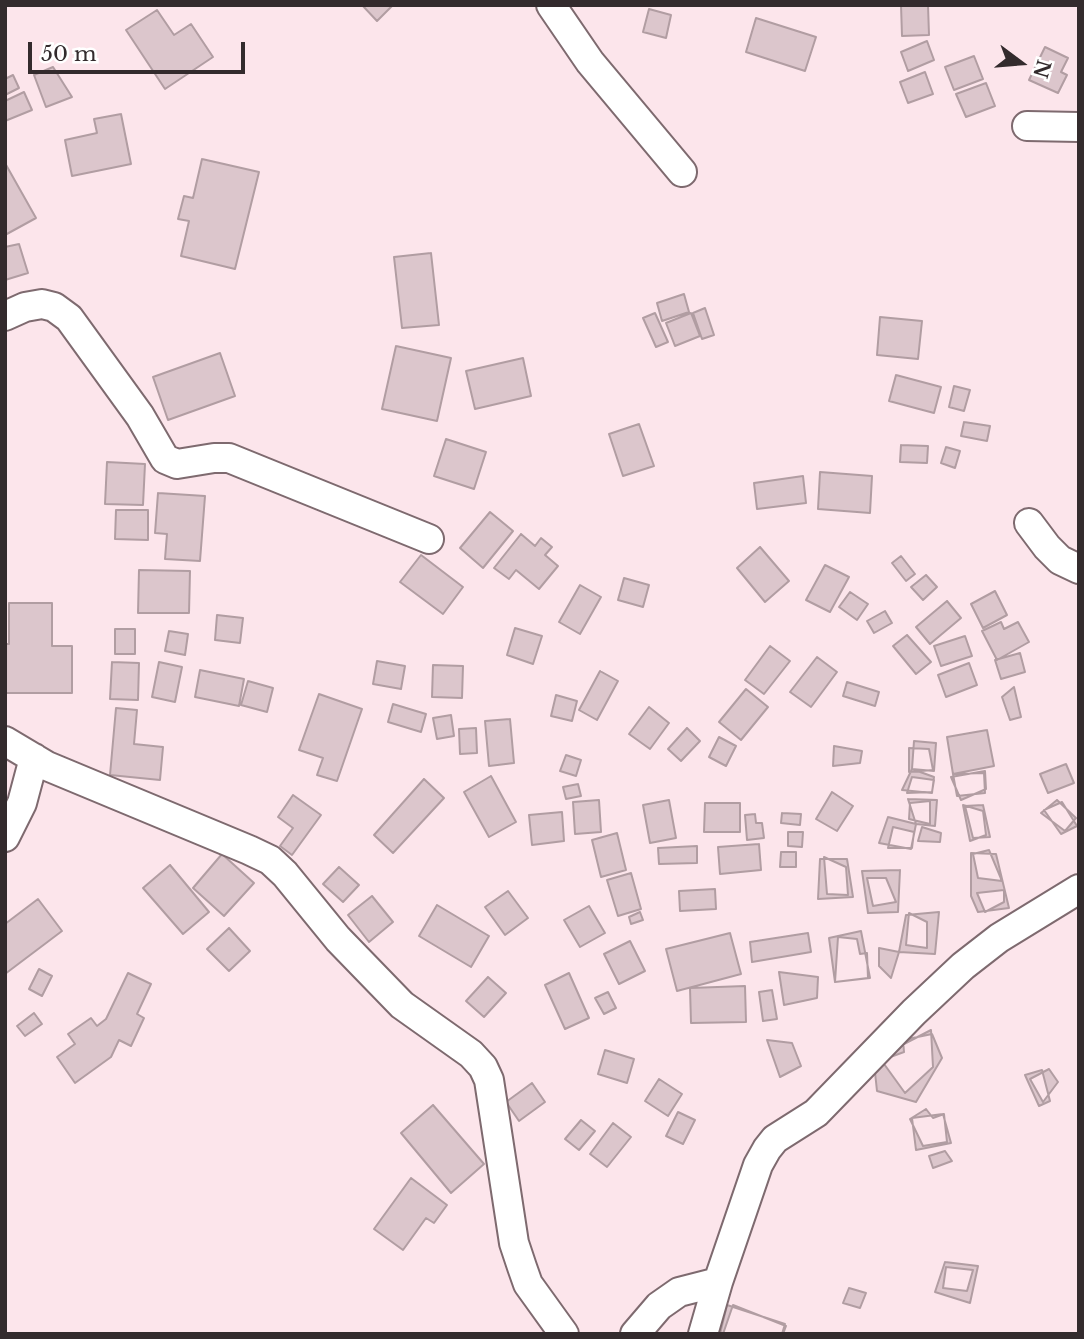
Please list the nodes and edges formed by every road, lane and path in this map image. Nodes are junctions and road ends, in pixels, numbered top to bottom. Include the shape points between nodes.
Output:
1 (551, 5) edge
2 (1027, 126) dead end
3 (1079, 127) edge
4 (682, 172) dead end
5 (5, 316) edge
6 (1029, 523) dead end
7 (429, 539) dead end
8 (1079, 569) edge
9 (5, 741) edge
10 (34, 758) junction
11 (5, 837) edge
12 (1079, 890) edge
13 (718, 1282) junction
14 (564, 1334) edge
15 (635, 1334) edge
16 (703, 1334) edge

1 - 4 street via 590,62
2 - 3 street
5 - 7 street via 42,304 69,318 165,460 177,464 229,458
6 - 8 street via 1060,560
9 - 10 street
10 - 11 street via 22,803
10 - 14 street via 270,860 402,1005 483,1067 489,1080 514,1243 528,1284
12 - 13 street via 999,938 963,966 816,1113 775,1139 758,1165
13 - 15 street via 679,1292 659,1306
13 - 16 street

